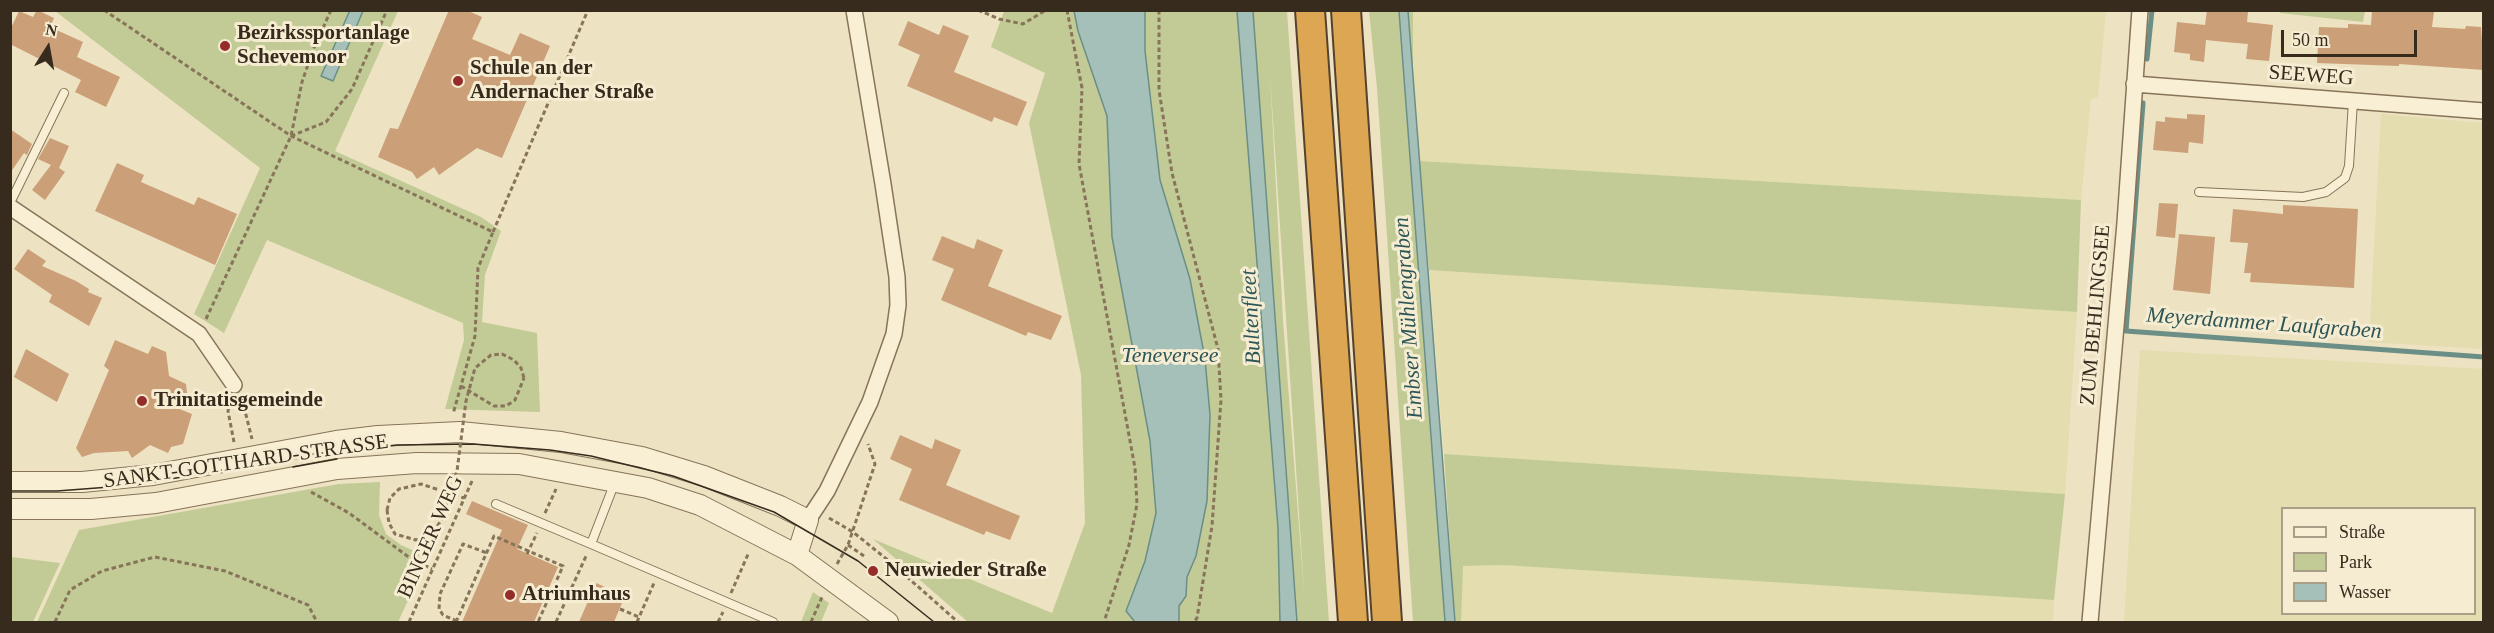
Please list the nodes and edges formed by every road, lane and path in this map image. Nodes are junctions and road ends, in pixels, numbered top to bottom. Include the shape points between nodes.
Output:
1 (104, 10) edge
2 (331, 10) edge
3 (387, 10) edge
4 (588, 10) edge
5 (854, 10) edge
6 (978, 10) edge
7 (1046, 10) edge
8 (1067, 10) edge
9 (1159, 10) edge
10 (1310, 10) edge
11 (1346, 10) edge
12 (2140, 10) edge
13 (2134, 84) junction
14 (63, 93) dead end
15 (2353, 101) junction
16 (2484, 111) edge
17 (291, 136) junction
18 (2199, 192) dead end
19 (10, 205) edge
20 (493, 232) junction
21 (199, 334) junction
22 (234, 385) junction
23 (461, 386) junction
24 (860, 423) junction
25 (447, 432) junction
26 (252, 456) junction
27 (480, 463) junction
28 (294, 478) junction
29 (615, 480) junction
30 (10, 482) edge
31 (464, 498) junction
32 (496, 504) dead end
33 (10, 509) edge
34 (808, 520) junction
35 (852, 532) junction
36 (757, 534) junction
37 (591, 544) junction
38 (848, 545) junction
39 (486, 553) junction
40 (797, 555) junction
41 (864, 556) dead end
42 (433, 569) junction
43 (658, 573) junction
44 (829, 576) junction
45 (727, 603) junction
46 (620, 609) dead end
47 (639, 617) junction
48 (55, 622) edge
49 (317, 622) edge
50 (409, 622) edge
51 (457, 622) edge
52 (538, 622) edge
53 (556, 622) edge
54 (637, 622) edge
55 (718, 622) edge
56 (773, 622) edge
57 (811, 622) edge
58 (888, 622) edge
59 (958, 622) edge
60 (1104, 622) edge
61 (1194, 622) edge
62 (1353, 622) edge
63 (1387, 622) edge
64 (2090, 622) edge

1 - 17 path
2 - 17 path via 302,82
3 - 17 path via 352,89 327,122
4 - 20 path
5 - 24 street via 897,277 898,305 881,375
6 - 7 path via 1023,24
8 - 60 path via 1082,88 1079,164 1136,468 1135,514 1129,545
9 - 61 path via 1159,90 1172,173 1218,349 1220,380 1212,526
10 - 62 highway
11 - 63 highway
12 - 13 street, ZUM BEHLINGSEE
13 - 15 street, SEEWEG
13 - 64 street, ZUM BEHLINGSEE
14 - 19 lane
15 - 16 street, SEEWEG
15 - 18 lane via 2349,166 2345,178 2326,192 2303,197
17 - 20 path
17 - 21 path
19 - 21 street
20 - 23 path via 478,268 475,336
21 - 22 street
22 - 26 path via 244,402
22 - 26 path via 228,411
23 - 25 path
23 - 31 path, bridge via 494,406 506,406 515,400 524,378 514,360 502,354 482,360 475,368 466,400 457,471 446,509 436,531 430,537 406,539 395,534 389,523 390,498 399,489 421,484
24 - 34 street via 827,491
24 - 35 path via 875,464
25 - 26 street, SANKT-GOTTHARD-STRASSE via 336,441
25 - 34 street, SANKT-GOTTHARD-STRASSE via 561,442 642,457 704,476
26 - 30 street, SANKT-GOTTHARD-STRASSE via 153,475 94,481
27 - 28 street, SANKT-GOTTHARD-STRASSE via 337,469
27 - 29 street, SANKT-GOTTHARD-STRASSE via 519,464
27 - 31 path, BINGER WEG
28 - 33 street, SANKT-GOTTHARD-STRASSE via 156,503 91,509
28 - 42 path via 410,558
29 - 36 street, SANKT-GOTTHARD-STRASSE via 700,505
29 - 37 lane
31 - 42 path, BINGER WEG
32 - 37 lane
34 - 35 path via 831,518
34 - 40 street
35 - 38 path
35 - 59 path
36 - 40 street, SANKT-GOTTHARD-STRASSE
36 - 45 path
37 - 43 lane
37 - 53 path
38 - 41 path
38 - 44 path
39 - 51 path
39 - 51 path via 463,544 440,594 439,609
39 - 52 path via 494,536 563,566
40 - 44 street, SANKT-GOTTHARD-STRASSE
42 - 50 path, BINGER WEG
43 - 45 lane
43 - 47 path
44 - 57 path
44 - 58 street, SANKT-GOTTHARD-STRASSE
45 - 55 path
45 - 56 lane
46 - 47 path
47 - 54 path
48 - 49 path via 70,590 102,571 155,557 225,571 308,605

